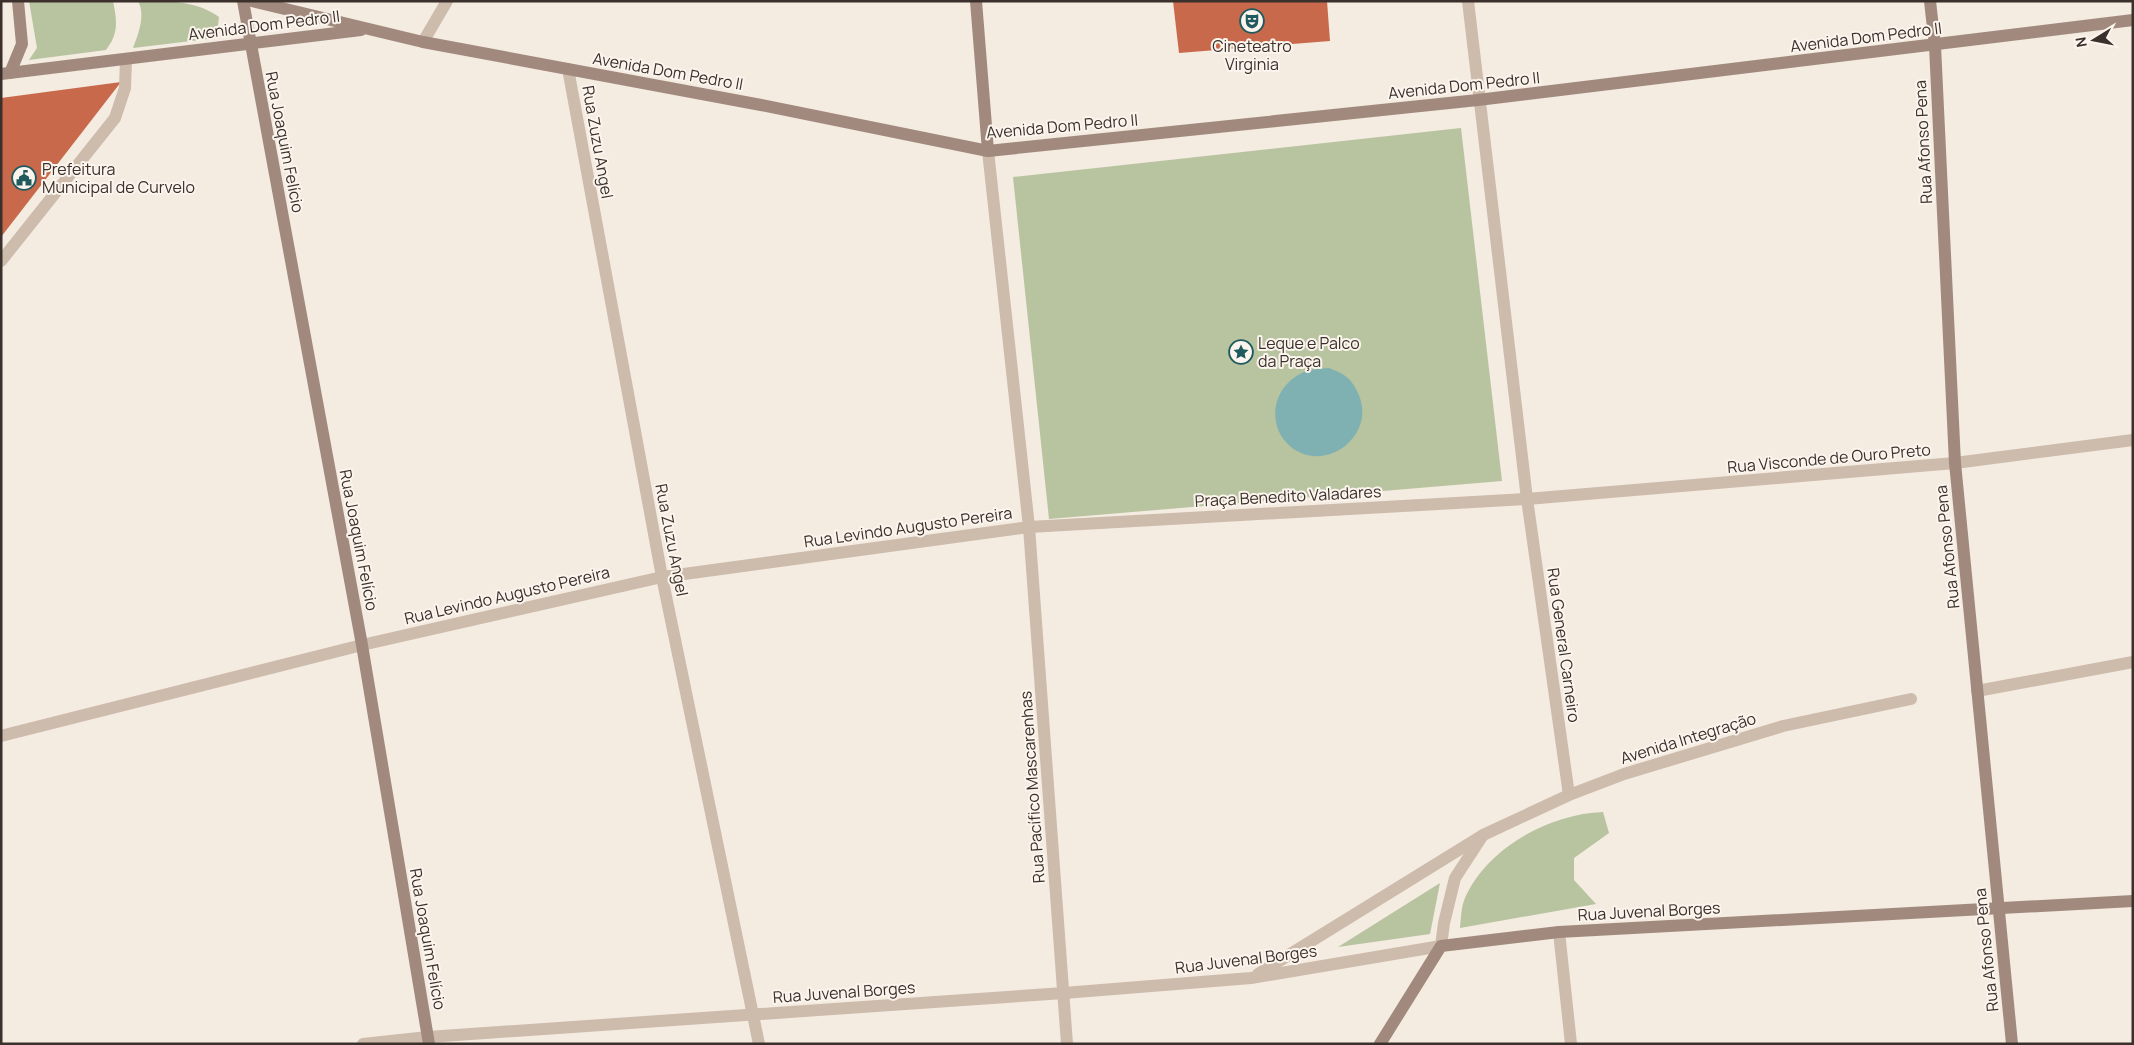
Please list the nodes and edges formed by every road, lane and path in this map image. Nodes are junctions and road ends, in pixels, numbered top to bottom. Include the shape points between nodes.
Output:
1 (18, 1) edge
2 (243, 1) edge
3 (252, 1) edge
4 (447, 1) edge
5 (976, 1) edge
6 (1468, 1) edge
7 (1930, 1) edge
8 (2133, 20) edge
9 (368, 29) junction
10 (423, 42) junction
11 (250, 44) junction
12 (1935, 46) junction
13 (126, 59) junction
14 (568, 69) junction
15 (6, 73) edge
16 (1478, 100) junction
17 (988, 151) junction
18 (3, 258) edge
19 (2133, 440) edge
20 (1955, 464) junction
21 (1527, 499) junction
22 (1028, 527) junction
23 (662, 577) junction
24 (362, 645) junction
25 (2133, 662) edge
26 (1977, 692) junction
27 (1911, 699) dead end
28 (1, 736) edge
29 (1569, 795) junction
30 (1483, 835) junction
31 (2133, 901) edge
32 (1998, 907) junction
33 (1559, 932) junction
34 (1441, 946) junction
35 (1251, 978) junction
36 (1064, 993) junction
37 (754, 1015) junction
38 (429, 1040) edge
39 (362, 1044) edge
40 (759, 1044) edge
41 (1067, 1044) edge
42 (1380, 1044) edge
43 (1571, 1044) edge
44 (2012, 1044) edge

1 - 15 main road via 22,44
2 - 11 main road, Rua Joaquim Felício
3 - 9 main road
4 - 10 street
5 - 17 main road
6 - 16 street
7 - 12 main road, Rua Afonso Pena
8 - 12 main road, Avenida Dom Pedro II
9 - 10 main road, Avenida Dom Pedro II
9 - 11 main road, Avenida Dom Pedro II
10 - 14 main road, Avenida Dom Pedro II
11 - 13 main road, Avenida Dom Pedro II
11 - 24 main road, Rua Joaquim Felício
12 - 16 main road, Avenida Dom Pedro II
12 - 20 main road, Rua Afonso Pena
13 - 15 main road, Avenida Dom Pedro II
13 - 18 street via 125,88 115,118
14 - 17 main road, Avenida Dom Pedro II
14 - 23 street, Rua Zuzu Angel
16 - 17 main road, Avenida Dom Pedro II
16 - 21 street
17 - 22 street
19 - 20 street, Rua Visconde de Ouro Preto
20 - 21 street, Rua Visconde de Ouro Preto
20 - 26 main road, Rua Afonso Pena
21 - 22 street, Praça Benedito Valadares
21 - 29 street, Rua General Carneiro
22 - 23 street, Rua Levindo Augusto Pereira
22 - 36 street, Rua Pacífico Mascarenhas
23 - 24 street, Rua Levindo Augusto Pereira
23 - 37 street, Rua Zuzu Angel
24 - 28 street, Rua Levindo Augusto Pereira
24 - 38 main road, Rua Joaquim Felício
25 - 26 street
26 - 32 main road, Rua Afonso Pena
27 - 29 street, Avenida Integração via 1783,726 1624,774
29 - 30 street, Avenida Integração
30 - 34 street via 1455,878
30 - 35 street, Avenida Integração
31 - 32 main road, Rua Juvenal Borges
32 - 33 main road, Rua Juvenal Borges
32 - 44 main road, Rua Afonso Pena
33 - 34 main road, Rua Juvenal Borges
33 - 43 street
34 - 35 street, Rua Juvenal Borges
34 - 42 main road
35 - 36 street, Rua Juvenal Borges
36 - 37 street, Rua Juvenal Borges
36 - 41 street, Rua Pacífico Mascarenhas
37 - 38 street, Rua Juvenal Borges
37 - 40 street, Rua Zuzu Angel
38 - 39 street, Rua Juvenal Borges

